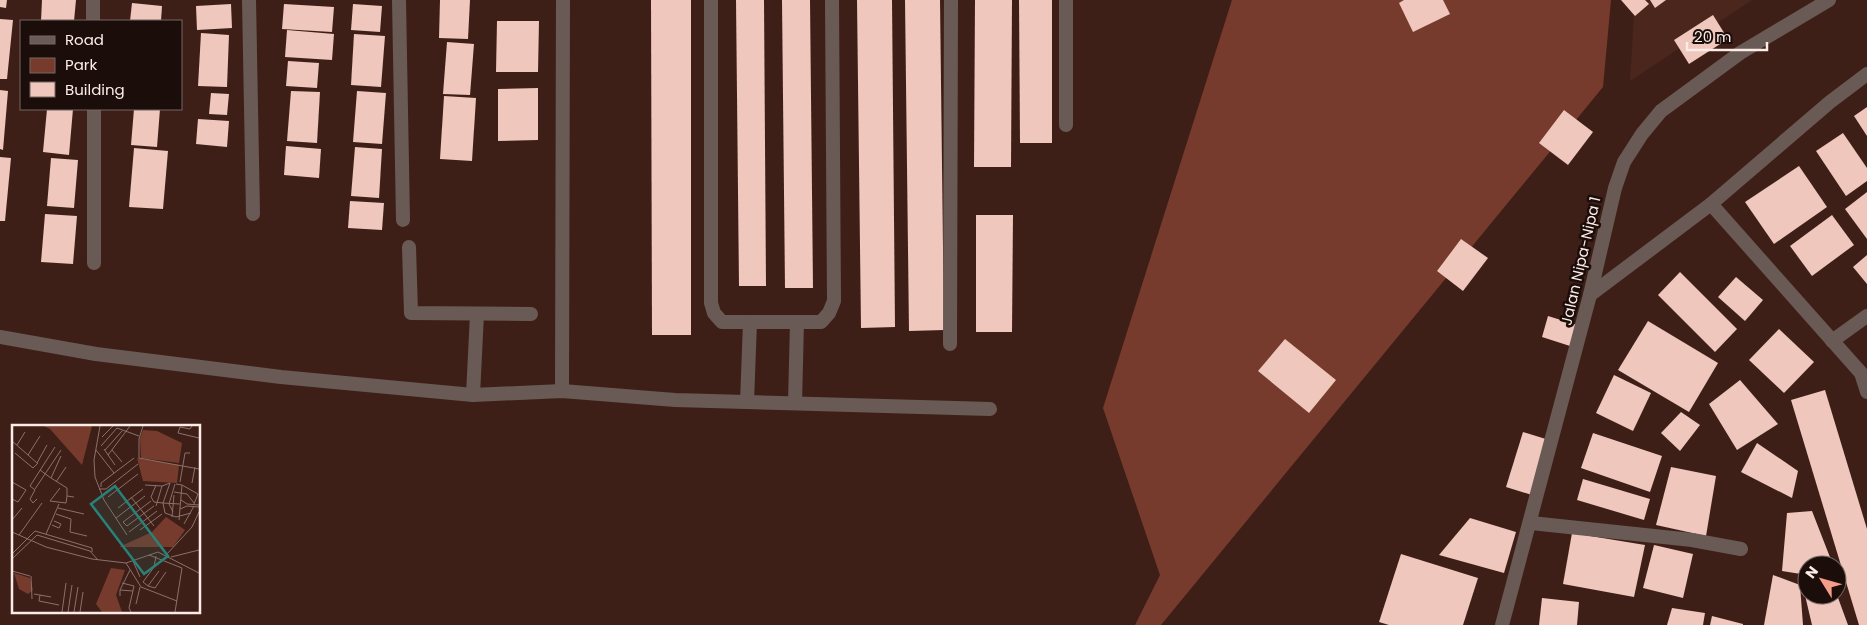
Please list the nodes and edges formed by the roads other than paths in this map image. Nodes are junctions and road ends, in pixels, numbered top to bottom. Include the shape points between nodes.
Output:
1 (93, 0) edge
2 (249, 0) edge
3 (399, 0) edge
4 (562, 0) edge
5 (712, 0) edge
6 (832, 0) edge
7 (951, 0) edge
8 (1066, 0) edge
9 (1826, 1) edge
10 (93, 20) edge
11 (1867, 74) edge
12 (94, 110) edge
13 (1066, 126) dead end
14 (1711, 204) junction
15 (253, 214) dead end
16 (403, 220) dead end
17 (409, 247) dead end
18 (94, 263) dead end
19 (1590, 295) junction
20 (476, 314) junction
21 (531, 314) dead end
22 (1867, 316) edge
23 (750, 322) junction
24 (797, 322) junction
25 (0, 336) edge
26 (1832, 340) junction
27 (950, 344) dead end
28 (1864, 372) edge
29 (562, 391) junction
30 (1867, 392) edge
31 (473, 395) junction
32 (747, 402) junction
33 (795, 403) junction
34 (990, 409) dead end
35 (1531, 523) junction
36 (1741, 549) dead end
37 (1502, 625) edge

1 - 10 street
2 - 15 street
3 - 16 street
4 - 29 street
5 - 23 street via 710,303 722,322
6 - 24 street via 834,301 821,322
7 - 27 street
8 - 13 street
9 - 19 street, Jalan Nipa-Nipa 1 via 1740,52 1661,110 1624,162
11 - 14 street
12 - 18 street
14 - 19 street
14 - 26 street
17 - 20 street via 411,313
19 - 35 street, Jalan Nipa-Nipa 1
20 - 21 street
20 - 31 street
22 - 26 street
23 - 24 street
23 - 32 street
24 - 33 street
25 - 31 street via 96,354 261,375
26 - 28 street
28 - 30 street
29 - 31 street
29 - 32 street
32 - 33 street
33 - 34 street
35 - 36 street via 1692,540
35 - 37 street, Jalan Nipa-Nipa 1

